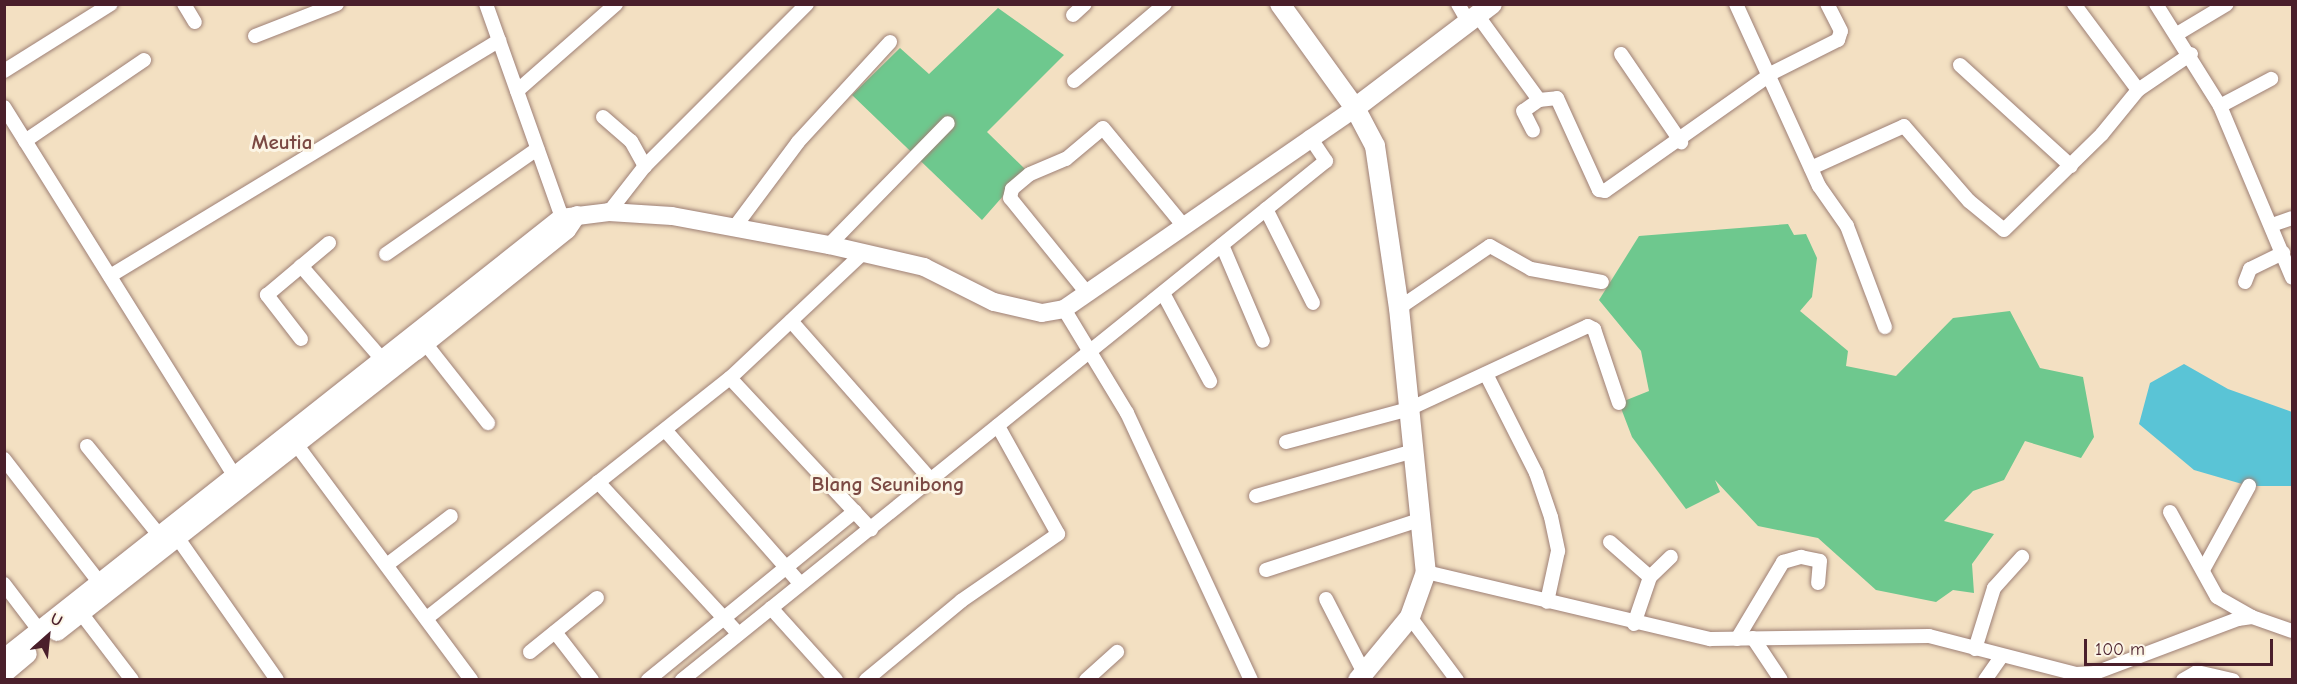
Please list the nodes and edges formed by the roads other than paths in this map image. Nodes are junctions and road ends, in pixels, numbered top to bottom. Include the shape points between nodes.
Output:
1 (111, 4) edge
2 (184, 4) edge
3 (337, 4) edge
4 (486, 4) edge
5 (616, 4) edge
6 (807, 4) edge
7 (1085, 4) edge
8 (1165, 4) edge
9 (1280, 4) edge
10 (1458, 4) edge
11 (1736, 4) edge
12 (1827, 4) edge
13 (2074, 4) edge
14 (2156, 4) edge
15 (2228, 4) edge
16 (1480, 14) edge
17 (1073, 15) dead end
18 (195, 22) dead end
19 (2177, 34) junction
20 (255, 36) dead end
21 (499, 40) junction
22 (890, 42) dead end
23 (1621, 54) dead end
24 (2191, 54) junction
25 (144, 60) dead end
26 (1960, 65) dead end
27 (4, 70) edge
28 (1772, 73) junction
29 (2271, 79) dead end
30 (1074, 81) dead end
31 (2138, 90) junction
32 (517, 91) junction
33 (1539, 100) junction
34 (2220, 106) junction
35 (4, 107) edge
36 (1355, 108) junction
37 (603, 117) dead end
38 (948, 123) dead end
39 (1533, 132) dead end
40 (1315, 134) junction
41 (25, 141) junction
42 (1681, 142) junction
43 (537, 149) junction
44 (2071, 165) junction
45 (645, 166) junction
46 (1811, 168) junction
47 (1266, 209) junction
48 (609, 212) junction
49 (2292, 218) edge
50 (569, 221) junction
51 (1183, 225) junction
52 (2272, 225) junction
53 (734, 228) junction
54 (329, 243) dead end
55 (829, 245) junction
56 (1222, 245) junction
57 (863, 253) junction
58 (2283, 253) junction
59 (386, 254) dead end
60 (301, 266) junction
61 (110, 276) junction
62 (2292, 277) edge
63 (1602, 282) dead end
64 (2245, 282) dead end
65 (1087, 293) junction
66 (1163, 293) junction
67 (1313, 303) dead end
68 (1399, 308) junction
69 (1064, 309) junction
70 (791, 321) junction
71 (1885, 327) dead end
72 (301, 339) dead end
73 (1263, 341) dead end
74 (425, 343) junction
75 (1092, 351) junction
76 (381, 358) junction
77 (1486, 374) junction
78 (730, 378) junction
79 (1210, 381) dead end
80 (1619, 403) dead end
81 (1409, 409) junction
82 (323, 413) junction
83 (488, 423) dead end
84 (998, 426) junction
85 (665, 430) junction
86 (1286, 442) dead end
87 (297, 444) junction
88 (87, 446) dead end
89 (1414, 451) junction
90 (4, 459) edge
91 (233, 474) junction
92 (931, 480) junction
93 (598, 482) junction
94 (2249, 486) dead end
95 (1256, 496) dead end
96 (855, 511) junction
97 (2170, 512) dead end
98 (451, 516) dead end
99 (1422, 519) junction
100 (871, 529) junction
101 (159, 535) junction
102 (177, 537) junction
103 (1610, 542) dead end
104 (1671, 557) dead end
105 (2022, 557) dead end
106 (388, 564) junction
107 (786, 567) junction
108 (125, 570) junction
109 (1266, 570) dead end
110 (2203, 570) junction
111 (1426, 572) junction
112 (1650, 577) junction
113 (99, 582) junction
114 (1818, 583) dead end
115 (4, 584) edge
116 (801, 584) junction
117 (597, 598) dead end
118 (1326, 599) dead end
119 (1547, 602) junction
120 (771, 608) junction
121 (81, 613) junction
122 (1410, 617) junction
123 (2252, 617) junction
124 (427, 618) junction
125 (724, 618) junction
126 (1634, 624) junction
127 (39, 630) junction
128 (2292, 631) edge
129 (555, 632) junction
130 (739, 634) junction
131 (1753, 638) junction
132 (1737, 639) junction
133 (25, 649) junction
134 (1975, 649) junction
135 (530, 652) dead end
136 (1117, 652) dead end
137 (2001, 657) junction
138 (4, 658) edge
139 (4, 674) edge
140 (1361, 676) edge
141 (2058, 676) edge
142 (132, 680) edge
143 (277, 680) edge
144 (471, 680) edge
145 (592, 680) edge
146 (648, 680) edge
147 (682, 680) edge
148 (836, 680) edge
149 (866, 680) edge
150 (1086, 680) edge
151 (1251, 680) edge
152 (1457, 680) edge
153 (1781, 680) edge
154 (1985, 680) edge
155 (2182, 680) edge
156 (2233, 680) edge

1 - 27 street
2 - 18 street
3 - 20 street
4 - 21 street
5 - 32 street
6 - 45 street
7 - 17 street
8 - 30 street
9 - 36 highway
10 - 16 street
11 - 28 street
12 - 28 street via 1841,37
13 - 31 street
14 - 19 street
15 - 19 street
16 - 33 street
16 - 36 highway
19 - 24 street
21 - 32 street
21 - 61 street
22 - 53 street via 798,142
23 - 42 street
24 - 31 street
24 - 34 street
25 - 41 street
26 - 44 street
28 - 42 street
28 - 46 street
29 - 34 street
31 - 44 street
32 - 43 street
33 - 39 street via 1522,111
33 - 42 street via 1557,98 1601,191
34 - 52 street
35 - 41 street
36 - 40 main road
36 - 68 highway via 1375,146 1382,174
37 - 45 street via 631,141
38 - 55 street
40 - 47 street via 1326,161
40 - 51 main road
41 - 61 street
43 - 50 street
43 - 59 street
44 - 46 street via 2004,230 1996,229 1969,201 1904,126
45 - 48 street
46 - 71 street via 1844,221
47 - 56 street
47 - 67 street
48 - 50 main road
48 - 53 main road
49 - 52 street
50 - 74 main road
50 - 76 main road
51 - 65 main road
51 - 65 street via 1103,128 1066,159 1030,174 1012,189 1010,198
52 - 58 street
53 - 55 main road
54 - 60 street
55 - 57 main road
56 - 66 street
56 - 73 street
57 - 69 main road via 924,267 1019,311
57 - 70 street
58 - 62 street
58 - 64 street via 2250,269
60 - 72 street via 267,296
60 - 76 street
61 - 91 street
63 - 68 street via 1522,267 1490,246
65 - 69 main road
66 - 75 street
66 - 79 street
68 - 81 highway
69 - 75 street
70 - 78 street
70 - 92 street
74 - 82 main road
74 - 83 street
75 - 84 street
75 - 151 street
76 - 82 main road
77 - 80 street via 1590,326
77 - 81 street
77 - 119 street via 1536,473 1551,517 1558,551
78 - 85 street
78 - 96 street
81 - 86 street
81 - 89 highway
82 - 87 main road
82 - 91 main road
84 - 92 street
84 - 149 street via 1058,534 961,602
85 - 93 street
85 - 107 street
87 - 102 main road
87 - 106 street
88 - 101 street
89 - 95 street
89 - 99 highway
90 - 113 street
91 - 101 main road
92 - 100 street
93 - 124 street
93 - 125 street
94 - 110 street
96 - 100 street
96 - 107 street
97 - 110 street
98 - 106 street
99 - 109 street
99 - 111 highway
100 - 116 street
101 - 108 main road
102 - 108 main road
102 - 143 street
103 - 112 street
104 - 112 street
105 - 134 street via 1994,588
106 - 124 street
107 - 116 street
107 - 125 street
108 - 113 main road
108 - 121 main road
110 - 123 street via 2217,597
111 - 119 street
111 - 122 highway
112 - 126 street
113 - 127 main road
114 - 132 street via 1820,561 1801,557 1783,562
115 - 127 street
116 - 120 street
117 - 129 street
118 - 140 street
119 - 126 street
120 - 130 street
120 - 148 street
121 - 133 main road
121 - 142 street
122 - 140 highway
122 - 152 street
123 - 128 street
123 - 141 street via 2211,625 2095,673
124 - 144 street
125 - 130 street
125 - 146 street
126 - 132 street
127 - 133 main road
129 - 135 street
129 - 145 street
130 - 147 street
131 - 132 street
131 - 134 street via 1929,636
131 - 153 street
133 - 138 main road
133 - 139 main road
134 - 137 street
136 - 150 street
137 - 141 street
137 - 154 street
155 - 156 street via 2197,672

